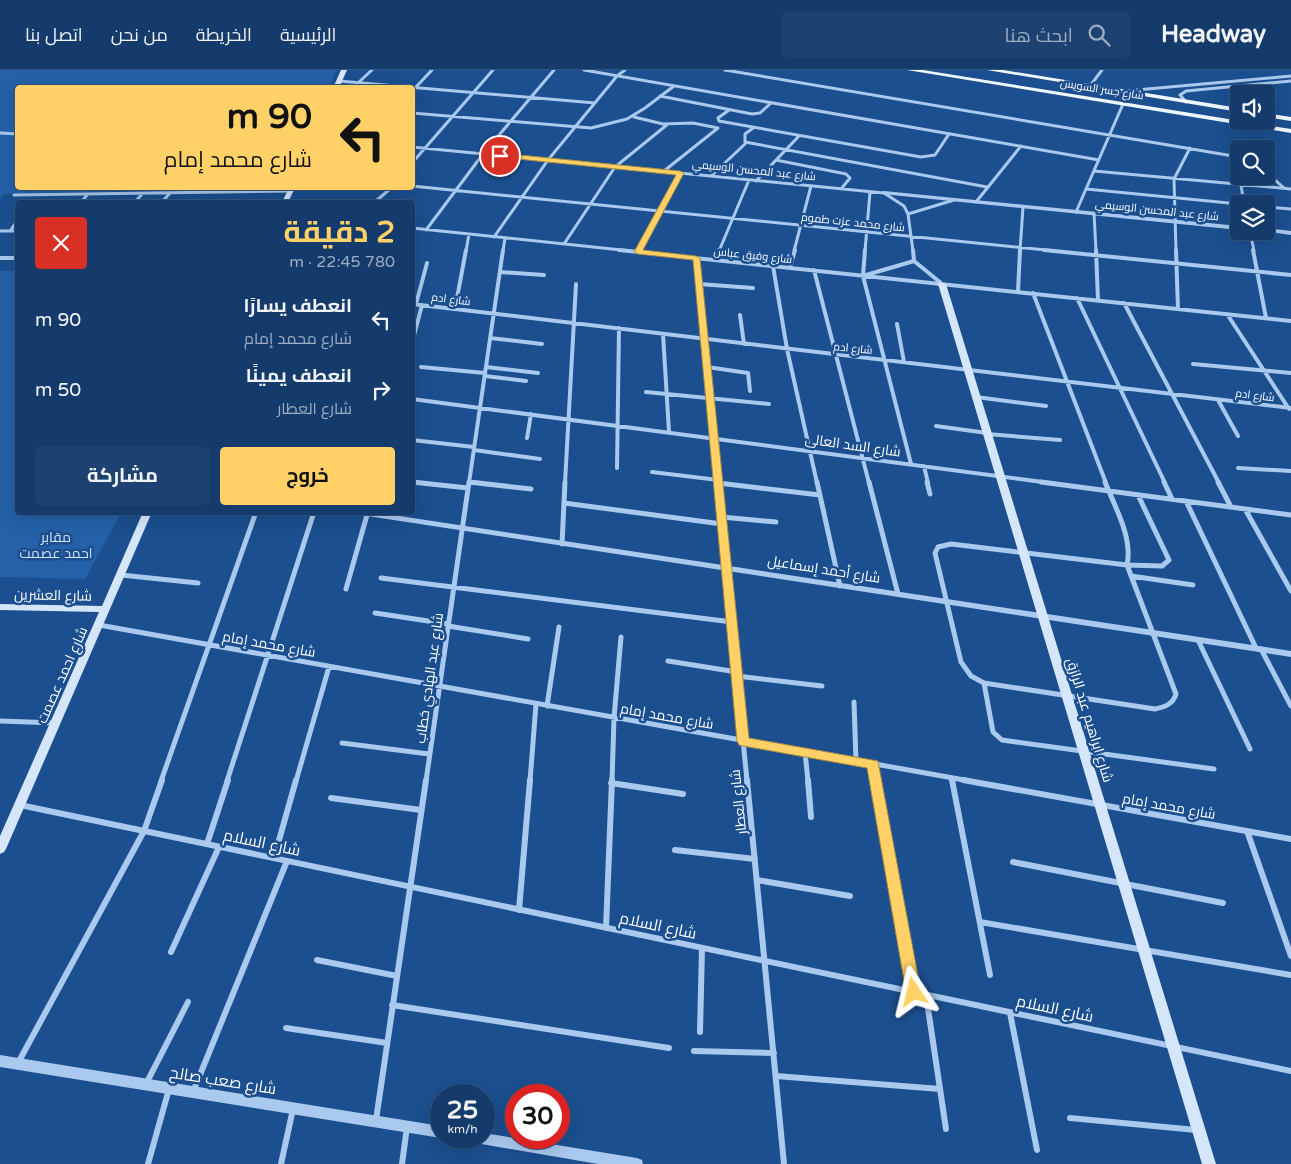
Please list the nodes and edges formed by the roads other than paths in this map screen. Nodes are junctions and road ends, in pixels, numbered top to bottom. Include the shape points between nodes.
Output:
1 (344, 70) edge
2 (372, 70) edge
3 (432, 70) edge
4 (494, 70) edge
5 (554, 70) edge
6 (584, 70) edge
7 (626, 70) edge
8 (725, 70) edge
9 (910, 70) edge
10 (995, 70) edge
11 (1102, 70) edge
12 (618, 76) junction
13 (1291, 76) edge
14 (1291, 80) edge
15 (339, 81) junction
16 (359, 82) junction
17 (337, 85) edge
18 (383, 85) edge
19 (674, 86) junction
20 (1090, 86) junction
21 (1172, 87) junction
22 (415, 88) edge
23 (415, 89) edge
24 (1186, 91) junction
25 (474, 92) junction
26 (1119, 92) junction
27 (660, 96) junction
28 (531, 98) junction
29 (1186, 102) junction
30 (595, 103) junction
31 (772, 103) junction
32 (1123, 104) junction
33 (1230, 109) edge
34 (729, 110) junction
35 (415, 113) edge
36 (1275, 116) edge
37 (453, 117) junction
38 (634, 117) junction
39 (1291, 119) edge
40 (510, 122) junction
41 (724, 123) junction
42 (668, 124) junction
43 (574, 128) junction
44 (718, 128) junction
45 (752, 128) junction
46 (1291, 132) edge
47 (0, 133) edge
48 (15, 134) edge
49 (949, 134) junction
50 (1110, 134) junction
51 (799, 136) junction
52 (745, 142) junction
53 (1021, 146) junction
54 (415, 147) edge
55 (425, 148) junction
56 (1190, 148) junction
57 (786, 150) junction
58 (483, 154) junction
59 (1230, 155) edge
60 (415, 160) edge
61 (548, 160) junction
62 (776, 160) junction
63 (1098, 160) junction
64 (615, 167) junction
65 (664, 172) junction
66 (1094, 172) junction
67 (680, 173) junction
68 (711, 176) junction
69 (1174, 179) junction
70 (749, 180) junction
71 (756, 180) junction
72 (1275, 180) edge
73 (1230, 184) edge
74 (1241, 185) joint
75 (415, 186) edge
76 (811, 186) junction
77 (987, 188) junction
78 (1284, 188) junction
79 (840, 189) junction
80 (1086, 189) junction
81 (1291, 189) edge
82 (261, 190) edge
83 (389, 190) edge
84 (456, 190) junction
85 (870, 192) junction
86 (143, 193) junction
87 (170, 193) junction
88 (884, 193) junction
89 (88, 194) junction
90 (14, 195) dead end
91 (1243, 195) edge
92 (522, 197) junction
93 (1174, 198) junction
94 (83, 200) edge
95 (137, 200) edge
96 (164, 200) edge
97 (377, 200) edge
98 (954, 200) junction
99 (976, 202) junction
100 (1230, 203) edge
101 (591, 204) junction
102 (1023, 206) junction
103 (1275, 208) edge
104 (1291, 209) edge
105 (660, 211) junction
106 (1076, 212) junction
107 (908, 214) junction
108 (1094, 214) junction
109 (732, 218) junction
110 (1175, 221) junction
111 (15, 224) edge
112 (801, 225) junction
113 (1230, 227) edge
114 (415, 228) edge
115 (426, 230) junction
116 (0, 231) edge
117 (10, 231) junction
118 (15, 231) edge
119 (1275, 231) edge
120 (867, 232) junction
121 (1291, 233) edge
122 (469, 234) junction
123 (911, 236) junction
124 (494, 237) junction
125 (505, 238) junction
126 (1252, 240) edge
127 (564, 244) junction
128 (1020, 247) junction
129 (638, 252) junction
130 (1096, 255) junction
131 (0, 258) edge
132 (15, 258) edge
133 (696, 258) junction
134 (715, 260) junction
135 (914, 261) junction
136 (427, 263) dead end
137 (1177, 263) junction
138 (773, 266) junction
139 (790, 268) junction
140 (814, 270) junction
141 (500, 272) junction
142 (1257, 272) junction
143 (1291, 275) edge
144 (544, 276) dead end
145 (863, 276) junction
146 (576, 284) dead end
147 (699, 284) junction
148 (942, 284) junction
149 (753, 288) dead end
150 (1018, 292) junction
151 (1032, 293) junction
152 (1077, 298) junction
153 (1098, 300) junction
154 (415, 301) edge
155 (1124, 303) junction
156 (415, 304) edge
157 (422, 305) junction
158 (455, 309) junction
159 (1178, 309) junction
160 (494, 313) junction
161 (1227, 314) junction
162 (740, 315) dead end
163 (1266, 318) junction
164 (1291, 321) edge
165 (574, 323) junction
166 (896, 324) dead end
167 (619, 328) junction
168 (415, 332) edge
169 (664, 334) junction
170 (490, 338) junction
171 (704, 338) junction
172 (542, 344) dead end
173 (744, 344) junction
174 (787, 349) junction
175 (836, 355) junction
176 (885, 360) junction
177 (904, 362) junction
178 (1193, 364) dead end
179 (421, 367) dead end
180 (707, 367) junction
181 (968, 370) junction
182 (1264, 371) junction
183 (485, 372) junction
184 (538, 373) dead end
185 (1291, 373) edge
186 (526, 381) dead end
187 (1066, 382) junction
188 (1119, 388) junction
189 (750, 391) dead end
190 (646, 392) dead end
191 (666, 394) junction
192 (1171, 394) junction
193 (976, 397) junction
194 (710, 398) junction
195 (415, 399) edge
196 (1218, 400) junction
197 (769, 404) dead end
198 (1046, 406) dead end
199 (480, 407) junction
200 (1290, 409) edge
201 (531, 414) junction
202 (569, 420) junction
203 (618, 426) junction
204 (936, 426) dead end
205 (668, 432) junction
206 (987, 433) junction
207 (1238, 436) dead end
208 (527, 438) dead end
209 (714, 438) junction
210 (415, 440) edge
211 (1060, 440) dead end
212 (474, 448) junction
213 (810, 451) junction
214 (862, 458) junction
215 (540, 459) dead end
216 (911, 464) junction
217 (924, 466) junction
218 (617, 468) dead end
219 (1238, 468) dead end
220 (1291, 471) edge
221 (652, 472) dead end
222 (1000, 476) junction
223 (718, 481) junction
224 (415, 482) edge
225 (469, 485) junction
226 (531, 489) dead end
227 (1109, 491) junction
228 (930, 494) dead end
229 (820, 495) junction
230 (1138, 495) junction
231 (1172, 499) junction
232 (1186, 501) junction
233 (564, 502) junction
234 (1231, 507) junction
235 (1245, 509) junction
236 (147, 515) edge
237 (255, 515) edge
238 (313, 515) edge
239 (359, 515) edge
240 (373, 515) edge
241 (1291, 515) edge
242 (722, 520) junction
243 (776, 522) dead end
244 (462, 528) junction
245 (562, 544) junction
246 (1023, 552) junction
247 (1127, 565) junction
248 (727, 569) junction
249 (121, 575) junction
250 (1131, 576) junction
251 (381, 578) dead end
252 (198, 583) dead end
253 (1193, 585) dead end
254 (454, 586) junction
255 (840, 586) junction
256 (346, 589) dead end
257 (1291, 591) edge
258 (898, 594) junction
259 (945, 602) junction
260 (0, 608) edge
261 (106, 609) junction
262 (375, 613) dead end
263 (1043, 616) junction
264 (732, 622) junction
265 (448, 625) junction
266 (99, 626) junction
267 (559, 627) dead end
268 (1152, 633) junction
269 (621, 637) dead end
270 (528, 639) dead end
271 (1198, 640) junction
272 (209, 644) junction
273 (1258, 649) junction
274 (1291, 654) edge
275 (268, 656) junction
276 (668, 661) dead end
277 (329, 666) junction
278 (737, 674) junction
279 (984, 683) junction
280 (439, 686) junction
281 (822, 686) dead end
282 (1067, 696) junction
283 (854, 702) dead end
284 (536, 704) junction
285 (547, 706) junction
286 (1291, 706) edge
287 (614, 718) junction
288 (0, 721) edge
289 (56, 722) junction
290 (743, 741) junction
291 (342, 743) dead end
292 (1250, 749) dead end
293 (1084, 751) junction
294 (805, 752) junction
295 (429, 754) junction
296 (856, 761) junction
297 (873, 764) junction
298 (1214, 769) dead end
299 (952, 778) junction
300 (611, 783) junction
301 (683, 794) dead end
302 (331, 798) dead end
303 (20, 805) junction
304 (1100, 805) junction
305 (421, 810) junction
306 (811, 817) dead end
307 (144, 831) junction
308 (1248, 831) junction
309 (3, 835) edge
310 (1291, 839) edge
311 (207, 844) junction
312 (219, 847) junction
313 (0, 849) edge
314 (675, 850) dead end
315 (274, 858) junction
316 (755, 859) junction
317 (287, 861) junction
318 (1014, 862) dead end
319 (757, 880) junction
320 (1125, 884) junction
321 (410, 888) junction
322 (850, 896) dead end
323 (1223, 903) dead end
324 (519, 910) junction
325 (980, 922) junction
326 (606, 928) junction
327 (702, 948) junction
328 (1144, 950) junction
329 (171, 952) dead end
330 (1291, 956) edge
331 (317, 960) dead end
332 (765, 962) junction
333 (990, 975) dead end
334 (1291, 975) edge
335 (397, 976) junction
336 (914, 992) junction
337 (926, 995) junction
338 (188, 1002) dead end
339 (392, 1005) junction
340 (1010, 1012) junction
341 (286, 1028) dead end
342 (700, 1032) dead end
343 (387, 1043) junction
344 (1174, 1047) junction
345 (670, 1048) dead end
346 (694, 1051) dead end
347 (774, 1053) junction
348 (0, 1060) edge
349 (18, 1063) junction
350 (1291, 1072) edge
351 (776, 1076) junction
352 (146, 1084) junction
353 (169, 1088) junction
354 (940, 1089) junction
355 (193, 1092) junction
356 (293, 1108) junction
357 (1070, 1118) dead end
358 (376, 1121) junction
359 (407, 1127) junction
360 (946, 1128) dead end
361 (430, 1130) edge
362 (1199, 1130) junction
363 (495, 1142) edge
364 (1037, 1150) dead end
365 (612, 1162) edge
366 (148, 1164) edge
367 (281, 1164) edge
368 (402, 1164) edge
369 (637, 1164) edge
370 (784, 1164) edge
371 (1210, 1164) edge

1 - 15 main road
2 - 16 street
3 - 22 street
4 - 25 street
5 - 28 street
6 - 12 street
7 - 12 street
8 - 50 street
9 - 32 main road, شارع جسر السويس
10 - 20 main road, شارع جسر السويس
11 - 20 street
12 - 19 street
12 - 30 street
13 - 21 street
14 - 24 street
15 - 16 street
15 - 17 main road
16 - 18 street
19 - 27 street
19 - 31 street
20 - 26 main road, شارع جسر السويس
21 - 24 street
21 - 26 street
23 - 25 street
24 - 29 street via 1180,93 1180,97
25 - 28 street
25 - 37 street
26 - 29 main road, شارع جسر السويس
27 - 34 street
27 - 38 street
28 - 30 street
28 - 40 street
29 - 33 main road, شارع جسر السويس
30 - 43 street
31 - 34 street via 757,114
31 - 49 street
32 - 46 main road, شارع جسر السويس
32 - 50 street
34 - 41 street via 718,118
35 - 37 street
36 - 39 main road
37 - 40 street
37 - 55 street
38 - 42 street
38 - 43 street via 605,127
40 - 43 street
40 - 58 street
41 - 44 street
41 - 45 street
42 - 44 street
42 - 64 street
43 - 61 street
44 - 65 street
45 - 51 street
45 - 52 street via 745,134
47 - 48 street
49 - 51 street via 935,155 926,157
49 - 53 street
50 - 56 street
50 - 63 street
51 - 57 street
52 - 57 street
52 - 68 street
53 - 63 street
53 - 77 street
54 - 55 street, شارع عبد المحسن الوسيمي
55 - 58 street, شارع عبد المحسن الوسيمي
55 - 60 street
56 - 59 street
56 - 69 street
57 - 62 street
57 - 77 street
58 - 61 street, شارع عبد المحسن الوسيمي
58 - 84 street
61 - 64 street, شارع عبد المحسن الوسيمي
61 - 92 street
62 - 71 street
62 - 79 street via 846,174 850,178
63 - 66 street
64 - 65 street, شارع عبد المحسن الوسيمي
64 - 101 street
65 - 67 street, شارع عبد المحسن الوسيمي
66 - 69 street
66 - 80 street
67 - 68 street, شارع عبد المحسن الوسيمي
67 - 105 street
68 - 70 street, شارع عبد المحسن الوسيمي
69 - 73 street
69 - 93 street
70 - 71 street, شارع عبد المحسن الوسيمي
70 - 109 street
71 - 76 street, شارع عبد المحسن الوسيمي
72 - 78 street
74 - 78 street
74 - 91 street
75 - 84 street, شارع محمد عزت طموم
76 - 79 street, شارع عبد المحسن الوسيمي
76 - 112 street
77 - 99 street
78 - 81 street
79 - 85 street, شارع عبد المحسن الوسيمي
80 - 93 street
80 - 106 street
82 - 87 street
83 - 97 street
84 - 92 street, شارع محمد عزت طموم
84 - 115 street
85 - 88 street, شارع عبد المحسن الوسيمي
85 - 120 street
86 - 87 street
86 - 89 street
86 - 95 street
87 - 96 street
88 - 98 street, شارع عبد المحسن الوسيمي
88 - 107 street via 904,206
89 - 90 street
89 - 94 street
92 - 101 street, شارع محمد عزت طموم
92 - 124 street
93 - 100 street
93 - 110 street
98 - 99 street, شارع عبد المحسن الوسيمي
98 - 107 street, شارع عبد المحسن الوسيمي
99 - 102 street, شارع عبد المحسن الوسيمي
101 - 105 street, شارع محمد عزت طموم
101 - 127 street
102 - 106 street, شارع عبد المحسن الوسيمي
102 - 128 street
103 - 104 street
105 - 109 street, شارع محمد عزت طموم
105 - 129 street
106 - 108 street, شارع عبد المحسن الوسيمي
107 - 123 street
108 - 110 street, شارع عبد المحسن الوسيمي
108 - 130 street
109 - 112 street, شارع محمد عزت طموم
109 - 134 street
110 - 113 street, شارع عبد المحسن الوسيمي
110 - 137 street
111 - 117 street
112 - 120 street, شارع محمد عزت طموم
112 - 139 street
114 - 115 street, شارع وفيق عباس
115 - 122 street, شارع وفيق عباس
116 - 117 street
117 - 118 street
119 - 121 street
120 - 123 street, شارع محمد عزت طموم
120 - 145 street
122 - 124 street, شارع وفيق عباس
122 - 158 street
123 - 128 street, شارع محمد عزت طموم
123 - 135 street
124 - 125 street, شارع وفيق عباس
125 - 127 street, شارع وفيق عباس
125 - 141 street, شارع عبد الهادي خطاب
126 - 142 street
127 - 129 street, شارع وفيق عباس
128 - 130 street, شارع محمد عزت طموم
128 - 150 street
129 - 133 street, شارع وفيق عباس
130 - 137 street, شارع محمد عزت طموم
130 - 153 street
131 - 132 street
133 - 134 street, شارع وفيق عباس
133 - 147 street, شارع العطار
134 - 138 street, شارع وفيق عباس
135 - 145 street
135 - 148 street
136 - 154 street
137 - 142 street, شارع محمد عزت طموم
137 - 159 street
138 - 139 street, شارع وفيق عباس
138 - 174 street
139 - 140 street, شارع وفيق عباس
140 - 145 street, شارع وفيق عباس
140 - 175 street
141 - 144 street
141 - 160 street, شارع عبد الهادي خطاب
142 - 143 street, شارع محمد عزت طموم
142 - 163 street
145 - 148 street, شارع وفيق عباس
145 - 176 street
146 - 165 street
147 - 149 street
147 - 171 street, شارع العطار
148 - 150 street, شارع وفيق عباس
148 - 181 main road, شارع ابراهيم عبد الرازق
150 - 151 street, شارع وفيق عباس
151 - 152 street, شارع وفيق عباس
151 - 187 street
152 - 153 street, شارع وفيق عباس
152 - 188 street
153 - 155 street, شارع وفيق عباس
155 - 159 street, شارع وفيق عباس
155 - 192 street
156 - 157 street, شارع ادم
157 - 158 street, شارع ادم
157 - 168 street
158 - 160 street, شارع ادم
159 - 161 street, شارع وفيق عباس
160 - 165 street, شارع ادم
160 - 170 street, شارع عبد الهادي خطاب
161 - 163 street, شارع وفيق عباس
161 - 182 street
162 - 173 street
163 - 164 street, شارع وفيق عباس
165 - 167 street, شارع ادم
165 - 202 street
166 - 177 street
167 - 169 street, شارع ادم
167 - 203 street
169 - 171 street, شارع ادم
169 - 191 street
170 - 172 street
170 - 183 street, شارع عبد الهادي خطاب
171 - 173 street, شارع ادم
171 - 180 street, شارع العطار
173 - 174 street, شارع ادم
174 - 175 street, شارع ادم
174 - 213 street
175 - 176 street, شارع ادم
175 - 214 street
176 - 177 street, شارع ادم
176 - 216 street
177 - 181 street, شارع ادم
178 - 182 street
179 - 183 street
180 - 189 street via 748,373
180 - 194 street, شارع العطار
181 - 187 street, شارع ادم
181 - 193 main road, شارع ابراهيم عبد الرازق
182 - 185 street
182 - 200 street
183 - 184 street
183 - 186 street
183 - 199 street, شارع عبد الهادي خطاب
187 - 188 street, شارع ادم
187 - 227 street
188 - 192 street, شارع ادم
188 - 231 street
190 - 191 street
191 - 194 street
191 - 205 street
192 - 196 street, شارع ادم
192 - 234 street
193 - 198 street
193 - 206 main road, شارع ابراهيم عبد الرازق
194 - 197 street
194 - 209 street, شارع العطار
195 - 199 street, شارع السد العالى
196 - 200 street, شارع ادم
196 - 207 street
199 - 201 street, شارع السد العالى
199 - 212 street, شارع عبد الهادي خطاب
201 - 202 street, شارع السد العالى
201 - 208 street
202 - 203 street, شارع السد العالى
202 - 233 street
203 - 205 street, شارع السد العالى
203 - 218 street
204 - 206 street
205 - 209 street, شارع السد العالى
206 - 211 street
206 - 222 main road, شارع ابراهيم عبد الرازق
209 - 213 street, شارع السد العالى
209 - 223 street, شارع العطار
210 - 212 street
212 - 215 street
212 - 225 street, شارع عبد الهادي خطاب
213 - 214 street, شارع السد العالى
213 - 229 street
214 - 216 street, شارع السد العالى
214 - 258 street
216 - 217 street, شارع السد العالى
217 - 222 street, شارع السد العالى
217 - 228 street
219 - 220 street
221 - 223 street
222 - 227 street, شارع السد العالى
222 - 246 main road, شارع ابراهيم عبد الرازق
223 - 229 street
223 - 242 street, شارع العطار
224 - 225 street
225 - 226 street
225 - 244 street, شارع عبد الهادي خطاب
227 - 230 street, شارع السد العالى
227 - 247 street via 1127,539
229 - 255 street
230 - 231 street, شارع السد العالى
230 - 247 street via 1169,560 1156,567
231 - 232 street, شارع السد العالى
232 - 234 street, شارع السد العالى
232 - 273 street
233 - 242 street
233 - 245 street
234 - 235 street, شارع السد العالى
235 - 241 street, شارع السد العالى
235 - 257 street
236 - 249 main road, شارع احمد عصمت
237 - 272 street
238 - 275 street
239 - 256 street
240 - 244 street, شارع أحمد إسماعيل
242 - 243 street
242 - 248 street, شارع العطار
244 - 245 street, شارع أحمد إسماعيل
244 - 254 street, شارع عبد الهادي خطاب
245 - 248 street, شارع أحمد إسماعيل
246 - 247 street
246 - 259 street via 950,544 938,547 935,552
246 - 263 main road, شارع ابراهيم عبد الرازق
247 - 250 street
248 - 255 street, شارع أحمد إسماعيل
248 - 264 street, شارع العطار
249 - 252 street
249 - 261 main road, شارع احمد عصمت
250 - 253 street
250 - 268 street
251 - 254 street
254 - 264 street
254 - 265 street, شارع عبد الهادي خطاب
255 - 258 street, شارع أحمد إسماعيل
258 - 259 street, شارع أحمد إسماعيل
259 - 263 street, شارع أحمد إسماعيل
259 - 279 street via 963,667
260 - 261 main road, شارع العشرين
261 - 266 main road, شارع احمد عصمت
262 - 265 street
263 - 268 street, شارع أحمد إسماعيل
263 - 282 main road, شارع ابراهيم عبد الرازق
264 - 278 street, شارع العطار
265 - 270 street
265 - 280 street, شارع عبد الهادي خطاب
266 - 272 street, شارع محمد إمام
266 - 289 main road, شارع احمد عصمت
267 - 285 street
268 - 271 street, شارع أحمد إسماعيل
268 - 282 street via 1176,694 1168,706 1156,708
269 - 287 street
271 - 273 street, شارع أحمد إسماعيل
271 - 292 street
272 - 275 street, شارع محمد إمام
272 - 307 street
273 - 274 street, شارع أحمد إسماعيل
273 - 286 street
275 - 277 street, شارع محمد إمام
275 - 311 street
276 - 278 street
277 - 280 street, شارع محمد إمام
277 - 315 street
278 - 281 street
278 - 290 street, شارع العطار
279 - 282 street
279 - 293 street via 992,732 998,737
280 - 284 street, شارع محمد إمام
280 - 295 street, شارع عبد الهادي خطاب
282 - 293 main road, شارع ابراهيم عبد الرازق
283 - 296 street
284 - 285 street, شارع محمد إمام
284 - 324 street
285 - 287 street, شارع محمد إمام
287 - 290 street, شارع محمد إمام
287 - 300 street
288 - 289 street
289 - 303 main road, شارع احمد عصمت
290 - 294 street, شارع محمد إمام
290 - 316 street, شارع العطار
291 - 295 street
293 - 298 street
293 - 304 main road, شارع ابراهيم عبد الرازق
294 - 296 street, شارع محمد إمام
294 - 306 street
295 - 305 street, شارع عبد الهادي خطاب
296 - 297 street, شارع محمد إمام
297 - 299 street, شارع محمد إمام
297 - 336 street
299 - 304 street, شارع محمد إمام
299 - 325 street
300 - 301 street
300 - 326 street
302 - 305 street
303 - 307 street, شارع السلام
303 - 309 main road, شارع احمد عصمت
304 - 308 street, شارع محمد إمام
304 - 320 main road, شارع ابراهيم عبد الرازق
305 - 321 street, شارع عبد الهادي خطاب
307 - 311 street, شارع السلام
307 - 349 street
308 - 310 street, شارع محمد إمام
308 - 330 street
309 - 313 main road, شارع احمد عصمت
311 - 312 street, شارع السلام
312 - 315 street, شارع السلام
312 - 329 street
314 - 316 street
315 - 317 street, شارع السلام
316 - 319 street, شارع العطار
317 - 321 street, شارع السلام
317 - 355 street
318 - 320 street
319 - 322 street
319 - 332 street, شارع العطار
320 - 323 street
320 - 328 main road, شارع ابراهيم عبد الرازق
321 - 324 street, شارع السلام
321 - 335 street, شارع عبد الهادي خطاب
324 - 326 street, شارع السلام
325 - 328 street
325 - 333 street
326 - 327 street, شارع السلام
327 - 332 street, شارع السلام
327 - 342 street
328 - 334 street
328 - 344 main road, شارع ابراهيم عبد الرازق
331 - 335 street
332 - 336 street, شارع السلام
332 - 347 street, شارع العطار
335 - 339 street, شارع عبد الهادي خطاب
336 - 337 street, شارع السلام
337 - 340 street, شارع السلام
337 - 354 street
338 - 352 street
339 - 343 street, شارع عبد الهادي خطاب
339 - 345 street
340 - 344 street, شارع السلام
340 - 364 street
341 - 343 street
343 - 358 street, شارع عبد الهادي خطاب
344 - 350 street, شارع السلام
344 - 362 main road, شارع ابراهيم عبد الرازق
346 - 347 street
347 - 351 street, شارع العطار
348 - 349 street, شارع صعب صالح
349 - 352 street, شارع صعب صالح
351 - 354 street
351 - 370 street, شارع العطار
352 - 353 street, شارع صعب صالح
353 - 355 street, شارع صعب صالح
353 - 366 street
354 - 360 street
355 - 356 street, شارع صعب صالح
356 - 358 street, شارع صعب صالح
356 - 367 street
357 - 362 street
358 - 359 street, شارع صعب صالح
359 - 361 street, شارع صعب صالح
359 - 368 street
362 - 371 main road, شارع ابراهيم عبد الرازق
363 - 365 street
365 - 369 street

